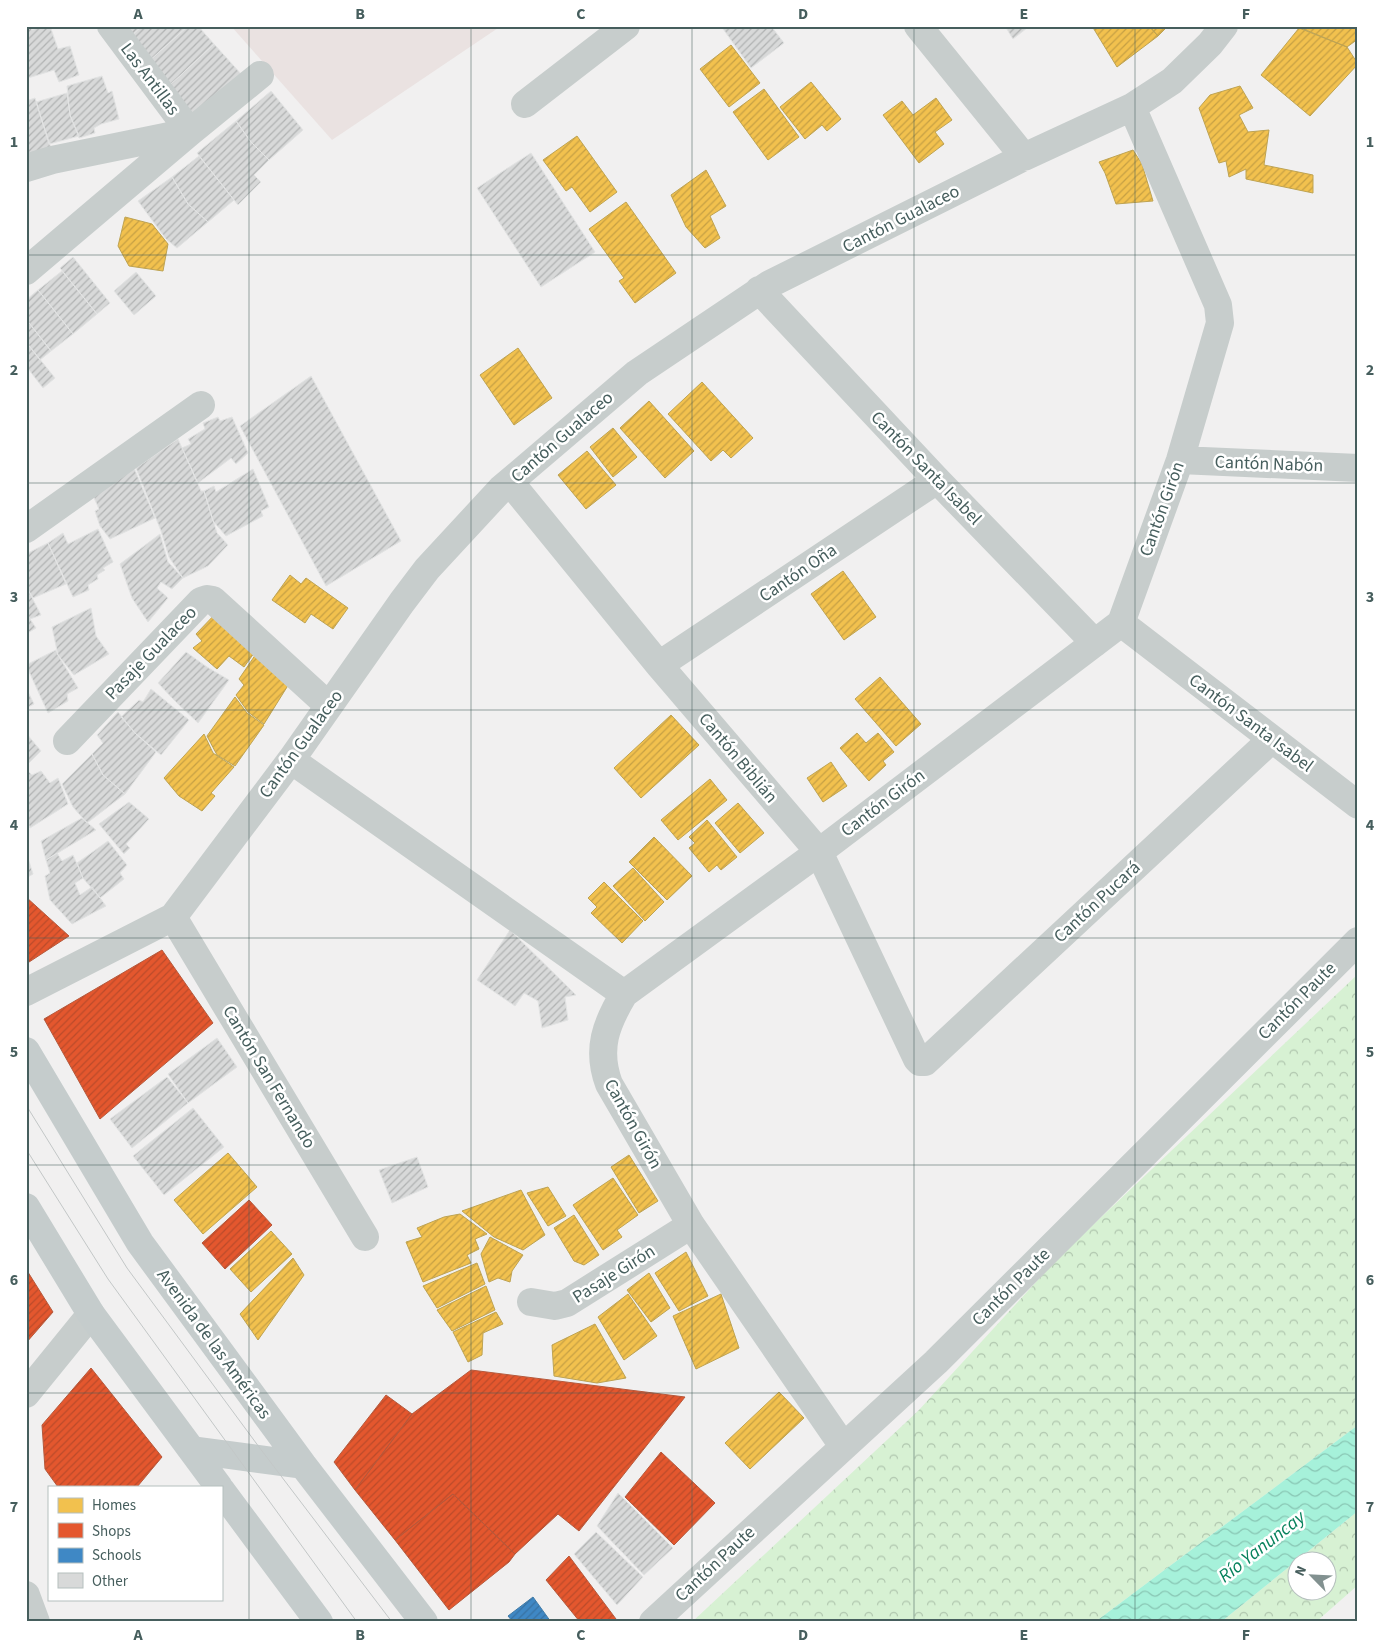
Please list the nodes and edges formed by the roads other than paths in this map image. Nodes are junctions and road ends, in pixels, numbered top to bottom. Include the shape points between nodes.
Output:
1 (111, 26) edge
2 (626, 26) edge
3 (918, 26) edge
4 (1224, 26) edge
5 (260, 75) dead end
6 (525, 104) dead end
7 (1132, 107) junction
8 (190, 132) junction
9 (1024, 157) junction
10 (26, 168) edge
11 (26, 271) edge
12 (759, 290) junction
13 (201, 405) dead end
14 (1180, 460) junction
15 (1358, 468) edge
16 (937, 480) junction
17 (510, 482) junction
18 (26, 529) edge
19 (1121, 623) junction
20 (1096, 643) junction
21 (659, 665) junction
22 (329, 706) junction
23 (1272, 739) junction
24 (67, 741) dead end
25 (291, 760) junction
26 (1358, 805) edge
27 (819, 852) junction
28 (173, 916) junction
29 (1358, 941) edge
30 (26, 992) edge
31 (624, 994) junction
32 (26, 1051) edge
33 (920, 1062) joint
34 (26, 1207) edge
35 (691, 1225) junction
36 (365, 1237) dead end
37 (531, 1302) dead end
38 (91, 1314) junction
39 (26, 1394) edge
40 (843, 1446) junction
41 (192, 1450) junction
42 (303, 1465) junction
43 (219, 1486) edge
44 (222, 1491) edge
45 (26, 1596) edge
46 (36, 1622) edge
47 (319, 1622) edge
48 (424, 1622) edge
49 (653, 1622) edge

1 - 8 street, Las Antillas
2 - 6 street
3 - 9 street
4 - 7 street, Cantón Gualaceo via 1172,81
5 - 8 street
7 - 9 street, Cantón Gualaceo
7 - 14 street, Cantón Girón via 1220,314
8 - 10 street
8 - 11 street
9 - 12 street, Cantón Gualaceo
12 - 16 street, Cantón Santa Isabel
12 - 17 street, Cantón Gualaceo via 637,373
13 - 18 street
14 - 15 street, Cantón Nabón
14 - 19 street, Cantón Girón
16 - 20 street, Cantón Santa Isabel
16 - 21 street, Cantón Oña
17 - 21 street, Cantón Biblián
17 - 22 street, Cantón Gualaceo via 416,583
19 - 20 street, Cantón Girón
19 - 23 street, Cantón Santa Isabel
20 - 27 street, Cantón Girón
21 - 27 street, Cantón Biblián
22 - 24 street, Pasaje Gualaceo via 212,600 207,599 201,601
22 - 25 street, Cantón Gualaceo
23 - 26 street, Cantón Santa Isabel
23 - 33 street, Cantón Pucará via 925,1062
25 - 28 street, Cantón Gualaceo
25 - 31 street
27 - 31 street, Cantón Girón
27 - 33 street, Cantón Biblián
28 - 30 street, Cantón Gualaceo
28 - 36 street, Cantón San Fernando
29 - 40 street, Cantón Paute via 936,1362
31 - 35 street, Cantón Girón via 609,1020 604,1039 604,1070
32 - 42 main road, Avenida de las Américas via 140,1243
34 - 38 main road
35 - 37 street, Pasaje Girón via 567,1304 556,1306
35 - 40 street, Cantón Girón
38 - 39 street
38 - 41 main road
40 - 49 street, Cantón Paute
41 - 42 main road
41 - 43 main road
42 - 48 main road, Avenida de las Américas
44 - 47 main road
45 - 46 street

